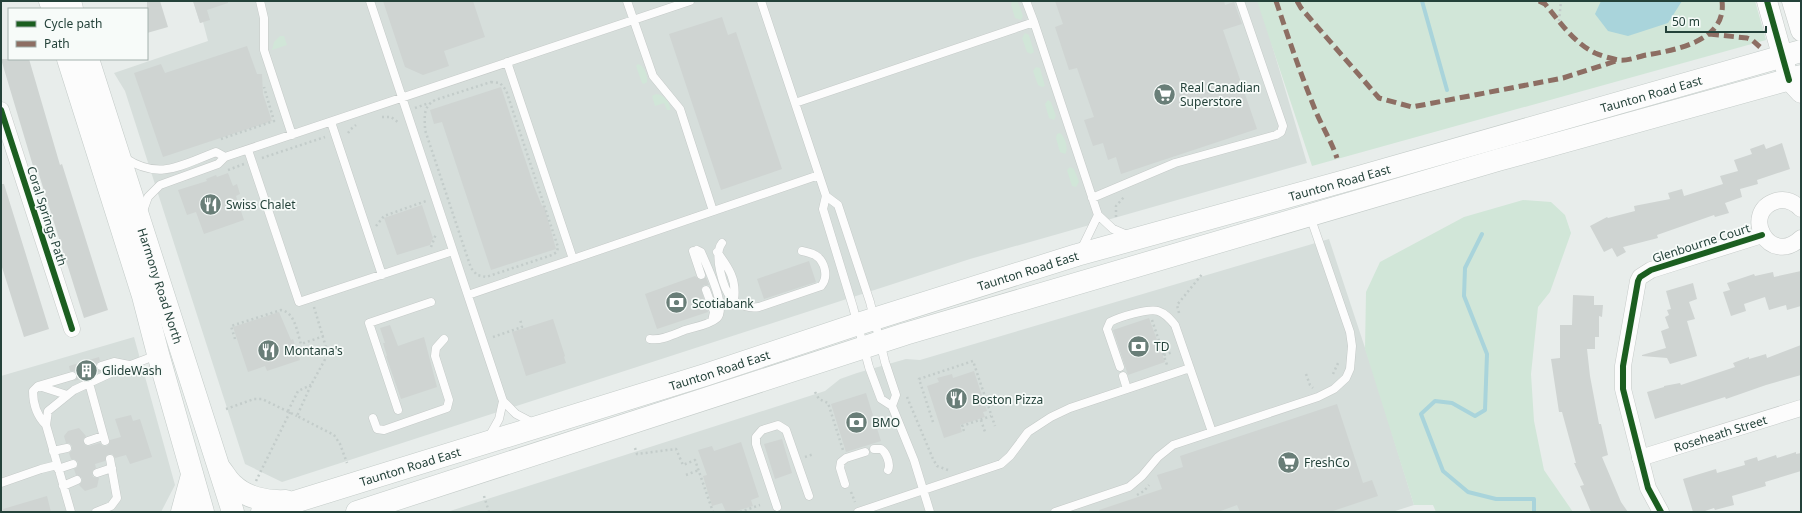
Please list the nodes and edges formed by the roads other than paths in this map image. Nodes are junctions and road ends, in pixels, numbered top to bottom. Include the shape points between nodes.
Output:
1 (260, 1) edge
2 (370, 1) edge
3 (627, 1) edge
4 (690, 1) edge
5 (761, 1) edge
6 (1026, 1) edge
7 (1240, 1) edge
8 (1767, 1) edge
9 (1792, 1) edge
10 (633, 20) junction
11 (1034, 22) junction
12 (1801, 31) edge
13 (1792, 54) edge
14 (68, 60) edge
15 (88, 60) edge
16 (507, 62) junction
17 (1797, 83) edge
18 (402, 97) junction
19 (795, 103) junction
20 (1, 110) edge
21 (331, 122) junction
22 (292, 135) junction
23 (248, 150) junction
24 (117, 153) junction
25 (225, 157) junction
26 (819, 175) junction
27 (826, 196) junction
28 (1092, 198) junction
29 (1801, 209) edge
30 (713, 211) junction
31 (1098, 215) junction
32 (1310, 216) junction
33 (139, 218) junction
34 (1762, 235) junction
35 (1801, 238) edge
36 (1139, 239) junction
37 (722, 243) dead end
38 (453, 251) junction
39 (802, 251) dead end
40 (1077, 255) junction
41 (573, 259) junction
42 (700, 274) dead end
43 (382, 275) junction
44 (706, 290) dead end
45 (152, 293) junction
46 (468, 295) junction
47 (431, 302) dead end
48 (712, 321) junction
49 (866, 322) junction
50 (72, 329) dead end
51 (444, 339) dead end
52 (650, 339) dead end
53 (872, 344) junction
54 (158, 354) junction
55 (129, 365) junction
56 (101, 366) dead end
57 (1120, 367) dead end
58 (1190, 368) junction
59 (72, 376) dead end
60 (1123, 376) dead end
61 (90, 383) junction
62 (38, 386) junction
63 (1127, 389) junction
64 (67, 395) junction
65 (503, 401) junction
66 (892, 406) junction
67 (1801, 408) edge
68 (398, 410) dead end
69 (373, 418) dead end
70 (46, 425) junction
71 (539, 426) junction
72 (1212, 432) junction
73 (88, 441) dead end
74 (487, 442) junction
75 (67, 448) dead end
76 (874, 449) dead end
77 (53, 452) junction
78 (865, 452) dead end
79 (1640, 458) junction
80 (72, 464) dead end
81 (217, 464) junction
82 (57, 467) junction
83 (888, 470) dead end
84 (98, 473) dead end
85 (192, 473) junction
86 (77, 480) dead end
87 (1, 483) edge
88 (845, 484) dead end
89 (63, 486) junction
90 (923, 491) junction
91 (809, 496) dead end
92 (299, 501) junction
93 (777, 507) dead end
94 (387, 508) edge
95 (71, 512) edge
96 (96, 512) edge
97 (182, 512) edge
98 (203, 512) edge
99 (232, 512) edge
100 (262, 512) edge
101 (357, 512) edge
102 (858, 512) edge
103 (930, 512) edge
104 (1055, 512) edge
105 (1661, 512) edge

1 - 22 lane via 264,18 264,50
2 - 18 lane
3 - 10 lane
4 - 10 lane
5 - 19 lane
6 - 11 lane
7 - 28 lane via 1283,126 1281,132 1276,136 1175,163
8 - 13 street
9 - 12 street
10 - 16 lane
10 - 30 lane via 655,79 680,109
11 - 19 lane
11 - 28 lane
13 - 17 street
13 - 36 main road, Taunton Road East
14 - 45 main road, Harmony Road North
15 - 24 main road, Harmony Road North
16 - 18 lane
16 - 41 lane
17 - 32 main road, Taunton Road East via 1498,160
18 - 21 lane
18 - 38 lane
19 - 26 lane
20 - 50 street, Coral Springs Path
21 - 22 lane
21 - 43 lane
22 - 23 lane
23 - 25 lane
23 - 43 lane via 299,302
24 - 25 lane via 136,166 159,171 216,152
24 - 33 main road, Harmony Road North
25 - 33 lane via 218,164 160,185 148,197
26 - 27 lane
26 - 30 lane
27 - 49 lane via 823,209
27 - 49 lane via 838,205
28 - 31 lane
29 - 34 street, Glenbourne Court via 1788,200 1772,202 1761,213
30 - 41 lane
31 - 36 lane via 1118,232
31 - 40 lane
32 - 53 main road, Taunton Road East
32 - 72 lane via 1352,339 1351,363 1346,378 1326,394
33 - 45 main road, Harmony Road North
34 - 35 street, Glenbourne Court via 1767,241 1782,247 1789,246
34 - 79 street, Glenbourne Court via 1651,270 1640,277 1622,381 1624,399
36 - 40 main road, Taunton Road East
37 - 39 lane via 717,261 729,295 746,306 756,307 821,286 826,274 823,263 816,255
38 - 43 lane
38 - 46 lane
40 - 49 main road, Taunton Road East
41 - 46 lane
42 - 48 lane via 695,251 701,252 720,304 719,314
44 - 48 lane via 714,315
45 - 54 main road, Harmony Road North
45 - 81 main road, Harmony Road North
46 - 65 lane
47 - 68 lane via 369,323
48 - 52 lane via 662,338
49 - 53 lane
49 - 53 lane
49 - 71 main road, Taunton Road East
51 - 69 lane via 436,348 435,356 449,400 447,408 384,430 378,429
53 - 66 lane via 885,362 896,394
53 - 66 lane via 881,399
53 - 94 main road, Taunton Road East
54 - 55 lane
54 - 85 main road, Harmony Road North
55 - 56 lane via 114,362
55 - 61 lane
57 - 58 lane via 1107,329 1110,322 1152,310 1164,314 1175,325
58 - 63 lane
58 - 72 lane
59 - 62 lane
60 - 63 lane
61 - 64 lane
61 - 73 lane via 104,439
62 - 64 lane
62 - 70 lane via 33,391 33,400 40,418
63 - 90 lane via 1070,408 1044,420 1025,436 1001,464
64 - 70 lane via 48,411
65 - 71 lane via 516,414
65 - 74 lane via 499,419
66 - 90 lane via 914,460
67 - 79 street, Roseheath Street
70 - 77 lane
71 - 74 main road, Taunton Road East
72 - 104 lane via 1168,448 1129,487
74 - 92 main road, Taunton Road East
75 - 77 lane
76 - 83 lane via 885,452 890,466
77 - 82 lane
78 - 88 lane via 841,462 840,468
79 - 105 street, Glenbourne Court via 1648,488
80 - 82 lane
81 - 92 main road via 233,486 253,497 275,502
81 - 99 main road, Harmony Road North
82 - 87 lane via 41,468
82 - 89 lane
84 - 96 lane via 111,464 117,498 111,506
85 - 97 main road
85 - 98 main road, Harmony Road North
86 - 89 lane
89 - 95 lane
90 - 102 lane
90 - 103 lane
91 - 93 lane via 786,430 778,425 762,430 756,437 756,444
92 - 100 main road, Taunton Road East
94 - 101 main road, Taunton Road East

